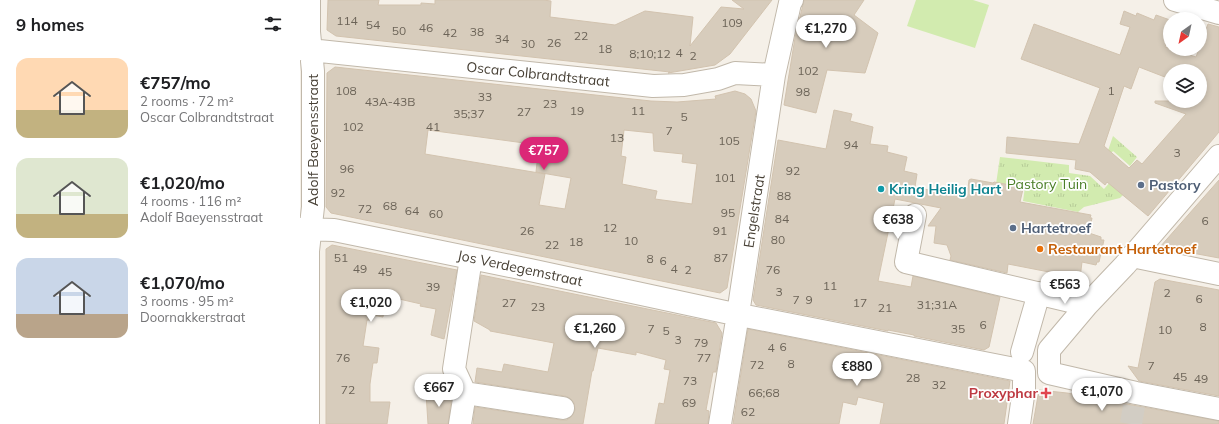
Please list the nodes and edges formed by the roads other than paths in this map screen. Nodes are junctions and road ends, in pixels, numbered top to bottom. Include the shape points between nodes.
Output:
1 (309, 0) edge
2 (792, 0) edge
3 (1175, 0) edge
4 (1219, 13) edge
5 (306, 49) edge
6 (774, 75) junction
7 (1219, 156) edge
8 (915, 215) dead end
9 (305, 229) edge
10 (1132, 256) junction
11 (471, 258) junction
12 (1219, 274) edge
13 (1039, 293) junction
14 (1087, 304) junction
15 (738, 314) junction
16 (1023, 361) junction
17 (464, 393) junction
18 (563, 408) dead end
19 (1219, 409) edge
20 (308, 424) edge
21 (460, 424) edge
22 (720, 424) edge
23 (1018, 424) edge

1 - 5 street, Adolf Baeyensstraat
2 - 6 street, Engelstraat
3 - 4 street
5 - 6 street, Oscar Colbrandtstraat via 653,86 684,85 735,73
5 - 9 street, Adolf Baeyensstraat via 314,72 313,207
6 - 15 street, Engelstraat
7 - 10 street
8 - 13 street via 906,262
9 - 11 street, Jos Verdegemstraat via 334,230
9 - 20 street, Adolf Baeyensstraat via 308,251
10 - 12 street
10 - 14 street
11 - 15 street, Jos Verdegemstraat
11 - 17 street via 454,370
13 - 14 street
13 - 16 street
14 - 19 street via 1049,350 1049,373 1135,400
15 - 16 street, Jos Verdegemstraat
15 - 22 street, Engelstraat
16 - 23 street via 1024,389
17 - 18 street
17 - 21 street

